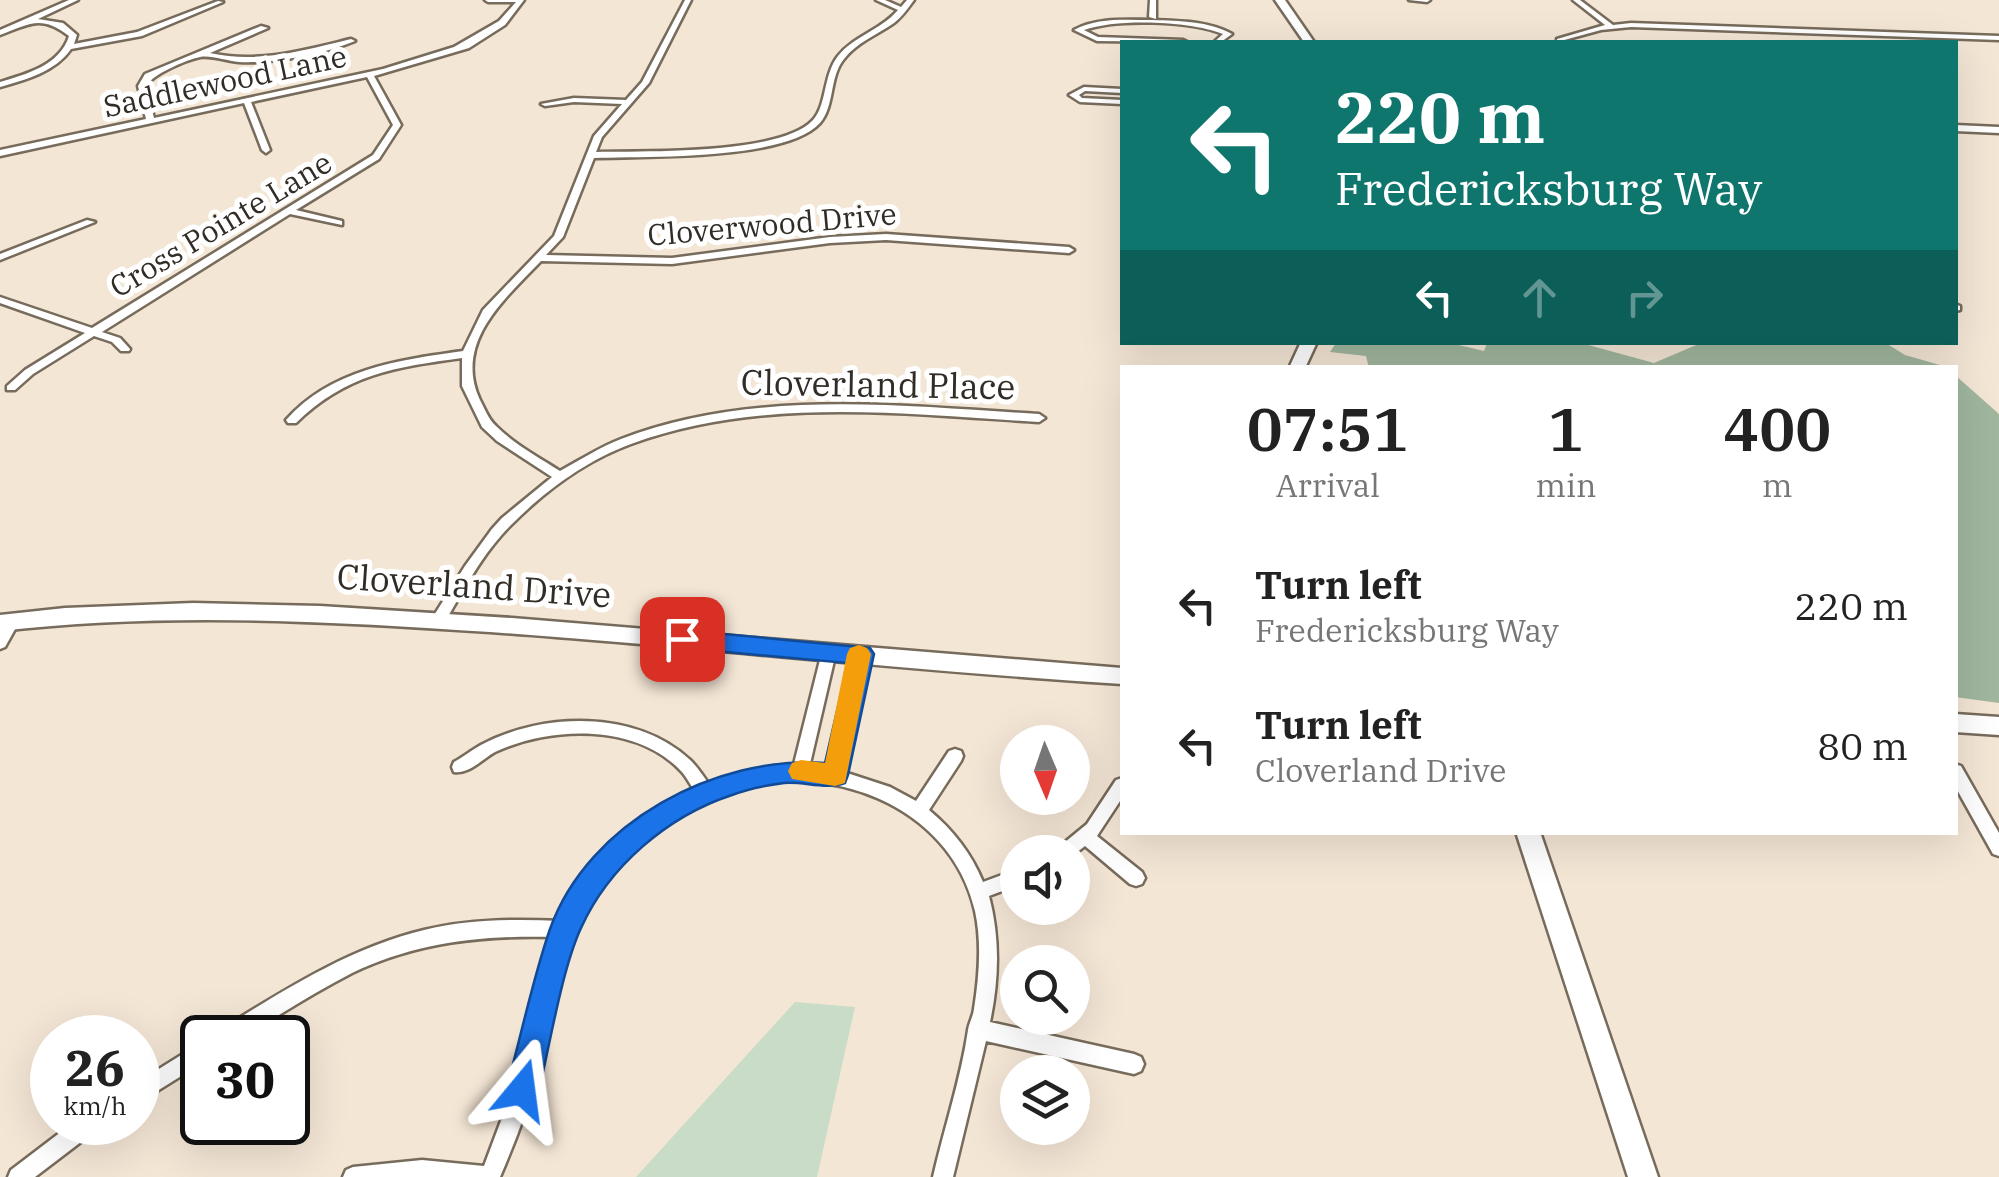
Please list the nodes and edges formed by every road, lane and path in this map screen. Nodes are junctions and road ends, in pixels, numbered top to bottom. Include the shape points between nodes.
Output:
1 (75, 0) edge
2 (488, 0) edge
3 (521, 0) edge
4 (688, 0) edge
5 (879, 0) edge
6 (910, 0) edge
7 (1153, 0) edge
8 (1280, 0) edge
9 (1412, 0) edge
10 (1428, 0) edge
11 (1576, 0) edge
12 (220, 2) edge
13 (901, 9) junction
14 (1153, 17) junction
15 (32, 20) junction
16 (1138, 23) junction
17 (1167, 24) junction
18 (1610, 26) junction
19 (264, 28) dead end
20 (1741, 28) junction
21 (0, 33) edge
22 (1999, 38) edge
23 (1120, 40) edge
24 (1222, 40) edge
25 (1308, 40) edge
26 (1563, 40) edge
27 (1751, 40) edge
28 (351, 41) dead end
29 (70, 47) junction
30 (201, 52) junction
31 (370, 75) junction
32 (0, 85) edge
33 (1120, 90) edge
34 (247, 101) junction
35 (628, 102) junction
36 (1120, 102) edge
37 (545, 104) dead end
38 (151, 121) junction
39 (1958, 128) edge
40 (1999, 130) edge
41 (266, 150) dead end
42 (0, 153) edge
43 (590, 155) junction
44 (292, 212) junction
45 (90, 222) dead end
46 (339, 223) dead end
47 (1069, 250) dead end
48 (0, 256) edge
49 (540, 258) junction
50 (0, 300) edge
51 (92, 332) junction
52 (125, 349) dead end
53 (467, 354) junction
54 (11, 388) dead end
55 (1039, 418) dead end
56 (292, 420) dead end
57 (560, 476) junction
58 (438, 621) junction
59 (6, 623) edge
60 (0, 642) edge
61 (829, 652) junction
62 (862, 654) junction
63 (1120, 676) edge
64 (1958, 722) edge
65 (1999, 726) edge
66 (955, 756) dead end
67 (460, 767) dead end
68 (818, 773) junction
69 (1958, 776) edge
70 (1120, 787) edge
71 (706, 792) junction
72 (919, 811) junction
73 (1087, 835) edge
74 (1529, 835) edge
75 (1090, 839) edge
76 (1999, 849) edge
77 (1136, 878) dead end
78 (1000, 884) edge
79 (979, 892) junction
80 (565, 929) junction
81 (262, 1015) edge
82 (977, 1029) junction
83 (1134, 1064) dead end
84 (50, 1145) edge
85 (18, 1177) edge
86 (353, 1177) edge
87 (489, 1177) edge
88 (943, 1177) edge
89 (1643, 1177) edge

1 - 15 street
2 - 3 street
3 - 31 street, Saddlewood Lane via 480,38
4 - 35 street via 652,73
5 - 13 street
6 - 13 street
7 - 14 street
8 - 25 main road
9 - 10 street
11 - 18 street
12 - 29 street via 138,34
13 - 43 street via 839,58 818,118 796,135 739,148
14 - 16 street
14 - 17 street
15 - 21 street
15 - 29 street via 67,28
16 - 17 street
16 - 23 street via 1093,22 1078,30
17 - 24 street via 1211,26 1226,32
18 - 20 street
18 - 26 street
19 - 30 street
20 - 22 street
20 - 27 street
28 - 30 street via 265,60
29 - 32 street via 45,67
30 - 38 street via 144,80
31 - 34 street, Saddlewood Lane
31 - 44 street, Cross Pointe Lane via 395,117 394,135 365,166
33 - 36 street via 1073,95
34 - 38 street, Saddlewood Lane
34 - 41 street
35 - 37 street
35 - 43 street via 600,131
38 - 42 street, Saddlewood Lane
39 - 40 street
43 - 49 street via 566,223
44 - 46 street
44 - 51 street, Cross Pointe Lane
45 - 48 street
47 - 49 street, Cloverwood Drive via 886,237 672,261
49 - 53 street via 487,312
50 - 51 street
51 - 52 street
51 - 54 street, Cross Pointe Lane
53 - 56 street via 353,378 319,394
53 - 57 street via 468,386 486,424
55 - 57 street, Cloverland Place via 812,408 729,412 651,431
57 - 58 street, Cloverland Place via 494,536
58 - 59 main road, Cloverland Drive via 206,608
58 - 61 main road, Cloverland Drive
59 - 60 street
61 - 62 main road, Cloverland Drive
61 - 68 street
62 - 63 main road, Cloverland Drive
62 - 68 street
64 - 65 main road
66 - 72 street
67 - 71 street via 514,738 595,729 662,748 689,766
68 - 71 street via 750,778
68 - 72 street
69 - 76 street
70 - 73 street
71 - 80 street via 625,844 584,892
72 - 79 street via 952,844
74 - 89 main road
75 - 77 street
78 - 79 street
79 - 82 street via 989,950
80 - 81 street via 465,929 394,944
80 - 87 street via 527,1076
82 - 83 street
82 - 88 street
84 - 85 street
86 - 87 street via 422,1170

